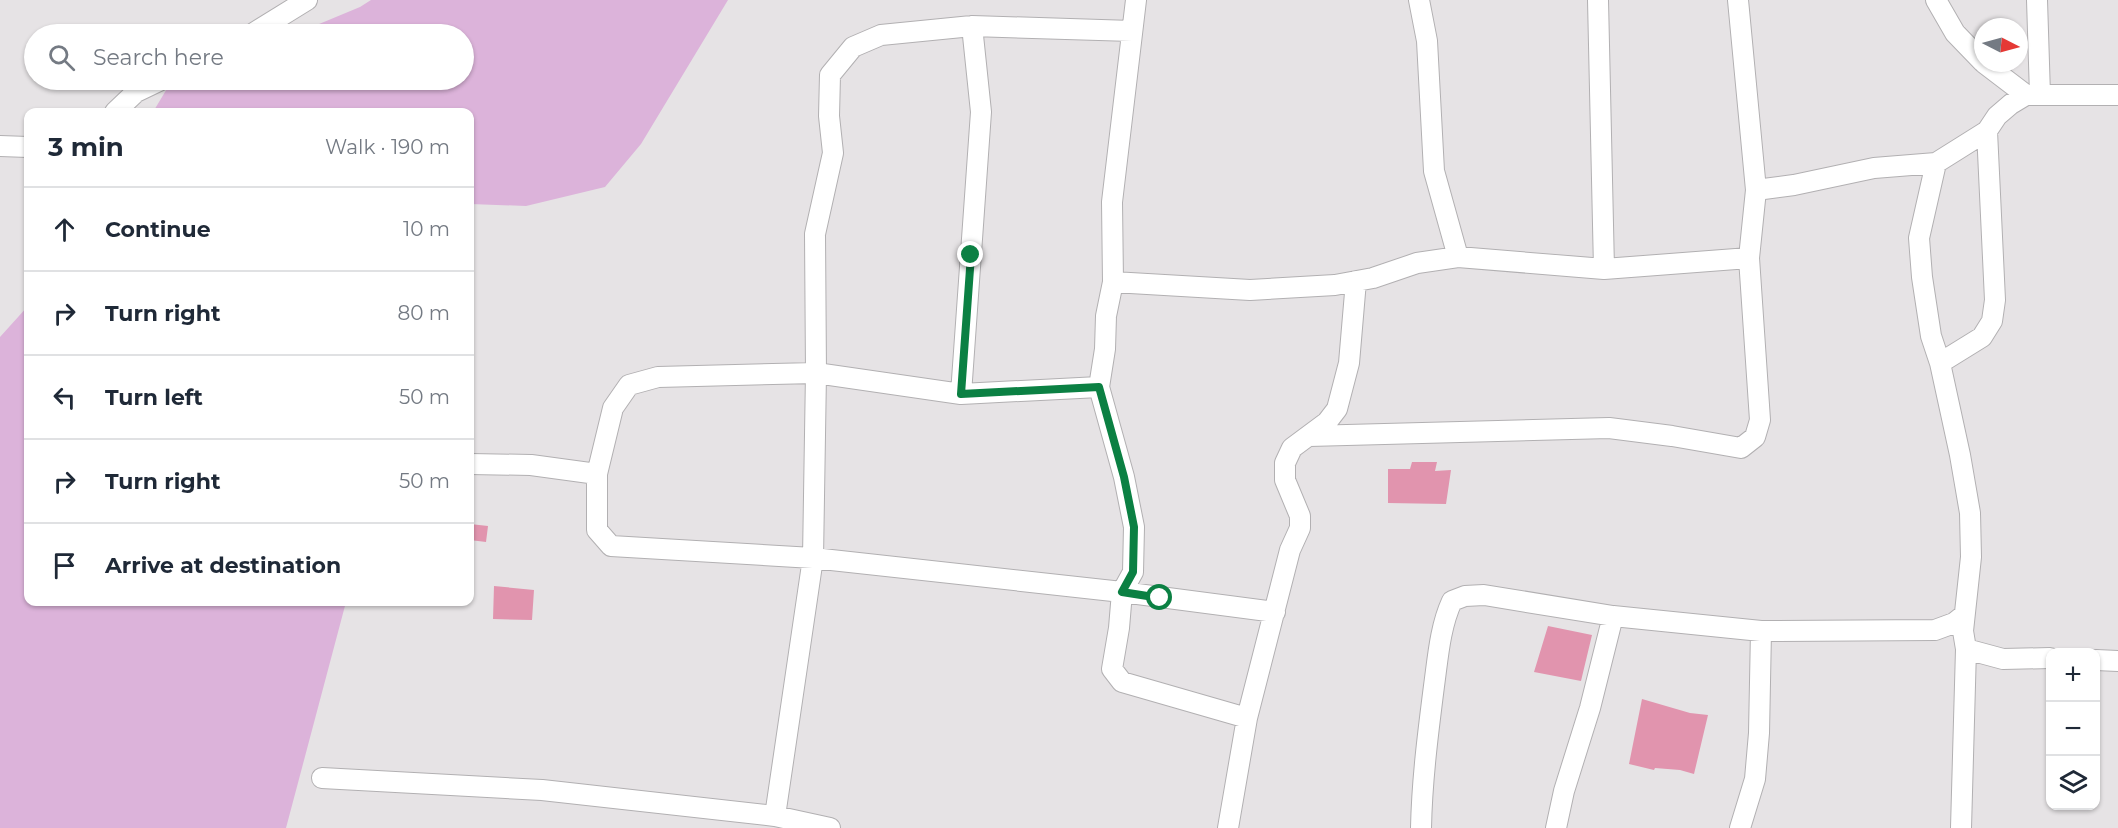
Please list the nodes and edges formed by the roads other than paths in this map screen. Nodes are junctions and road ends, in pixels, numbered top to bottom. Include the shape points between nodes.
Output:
1 (308, 0) edge
2 (1136, 0) edge
3 (1419, 0) edge
4 (1598, 0) edge
5 (1738, 0) edge
6 (1936, 0) edge
7 (2037, 0) edge
8 (268, 24) edge
9 (972, 26) junction
10 (1132, 31) junction
11 (1974, 52) edge
12 (1999, 72) edge
13 (140, 90) edge
14 (2033, 95) junction
15 (2118, 95) edge
16 (119, 108) edge
17 (1987, 130) junction
18 (0, 146) edge
19 (24, 147) edge
20 (1936, 163) junction
21 (1756, 190) junction
22 (1458, 257) junction
23 (1749, 258) junction
24 (1604, 269) junction
25 (1356, 281) junction
26 (1113, 282) junction
27 (1940, 363) junction
28 (816, 373) junction
29 (1099, 387) junction
30 (961, 394) junction
31 (1309, 436) junction
32 (474, 464) edge
33 (597, 474) junction
34 (813, 558) junction
35 (1122, 592) junction
36 (1275, 612) junction
37 (1964, 615) junction
38 (1613, 616) junction
39 (1761, 630) junction
40 (1966, 649) junction
41 (2046, 658) edge
42 (2100, 660) edge
43 (2118, 661) edge
44 (1247, 718) junction
45 (322, 778) dead end
46 (776, 816) junction
47 (831, 828) edge
48 (1228, 828) edge
49 (1421, 828) edge
50 (1556, 828) edge
51 (1740, 828) edge
52 (1961, 828) edge

1 - 8 street
2 - 10 street
3 - 22 street via 1427,41 1434,171
4 - 24 street
5 - 21 street
6 - 11 street via 1955,33
7 - 14 street
9 - 10 street
9 - 28 street via 881,35 853,46 830,75 833,153 815,234
9 - 30 street via 981,112
10 - 26 street via 1112,202
12 - 14 street
13 - 16 street
14 - 15 street
14 - 17 street via 2011,104
17 - 20 street
17 - 27 street via 1995,300 1992,321 1982,337
18 - 19 street
20 - 21 street via 1874,168
20 - 27 street via 1919,238 1931,336
21 - 23 street
22 - 24 street
22 - 25 street via 1417,263
23 - 24 street
23 - 31 street via 1760,420 1755,437 1741,448 1610,428
25 - 26 street via 1250,290
25 - 31 street via 1349,363 1337,409
26 - 29 street
27 - 37 street via 1970,513 1971,557
28 - 30 street
28 - 33 street via 658,377 628,385 613,408
28 - 34 street
29 - 30 street
29 - 35 street via 1134,527 1133,572
31 - 36 street via 1292,448 1285,463 1285,480 1300,516 1300,528 1290,550
32 - 33 street via 531,465
33 - 34 street via 597,531 611,546
34 - 35 street
34 - 46 street
35 - 36 street
35 - 44 street via 1112,669 1122,682
36 - 44 street
37 - 39 street via 1935,630
37 - 40 street
38 - 39 street
38 - 49 street via 1484,595 1452,601 1439,649
38 - 50 street
39 - 51 street via 1755,779
40 - 41 street via 2003,659
40 - 52 street
42 - 43 street
44 - 48 street
45 - 46 street via 542,790
46 - 47 street

